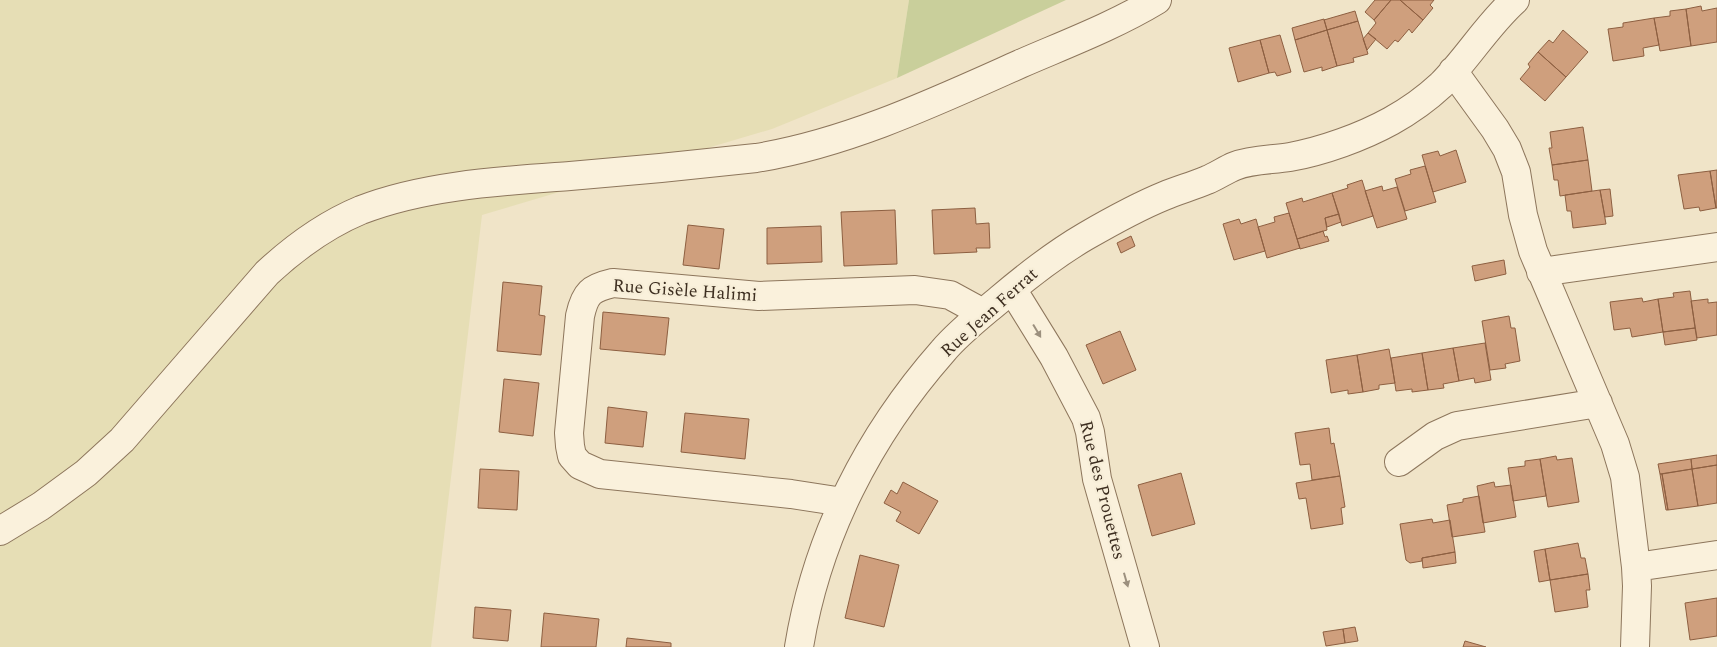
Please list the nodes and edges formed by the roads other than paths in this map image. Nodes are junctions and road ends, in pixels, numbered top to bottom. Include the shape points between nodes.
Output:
1 (1157, 0) edge
2 (1515, 0) edge
3 (1453, 71) junction
4 (1717, 247) edge
5 (1541, 272) junction
6 (1012, 289) junction
7 (983, 313) junction
8 (1598, 403) junction
9 (1400, 462) dead end
10 (843, 502) junction
11 (0, 531) edge
12 (1717, 555) edge
13 (1636, 567) junction
14 (799, 647) edge
15 (1145, 647) edge
16 (1635, 647) edge

1 - 11 street via 1114,23 962,90 852,134 778,155 442,189 386,202 345,218 315,234 267,273 139,422 104,457 41,506
2 - 3 street, Rue Jean Ferrat
3 - 5 street via 1510,155 1523,215
3 - 6 street, Rue Jean Ferrat via 1426,98 1389,122 1324,148 1235,166 1166,195 1066,248
4 - 5 street
5 - 8 street
6 - 7 street, Rue Jean Ferrat
6 -> 15 street, Rue des Prouettes via 1054,357 1086,418 1097,479
7 - 10 street, Rue Jean Ferrat via 944,350 896,411
7 - 10 street, Rue Gisèle Halimi via 950,295 915,290 767,296 613,283 593,289 587,295 580,316 569,433 572,456 580,465 600,474
8 - 9 street via 1457,426 1435,436
8 - 13 street via 1625,477
10 - 14 street, Rue Jean Ferrat via 819,563
12 - 13 street
13 - 16 street

